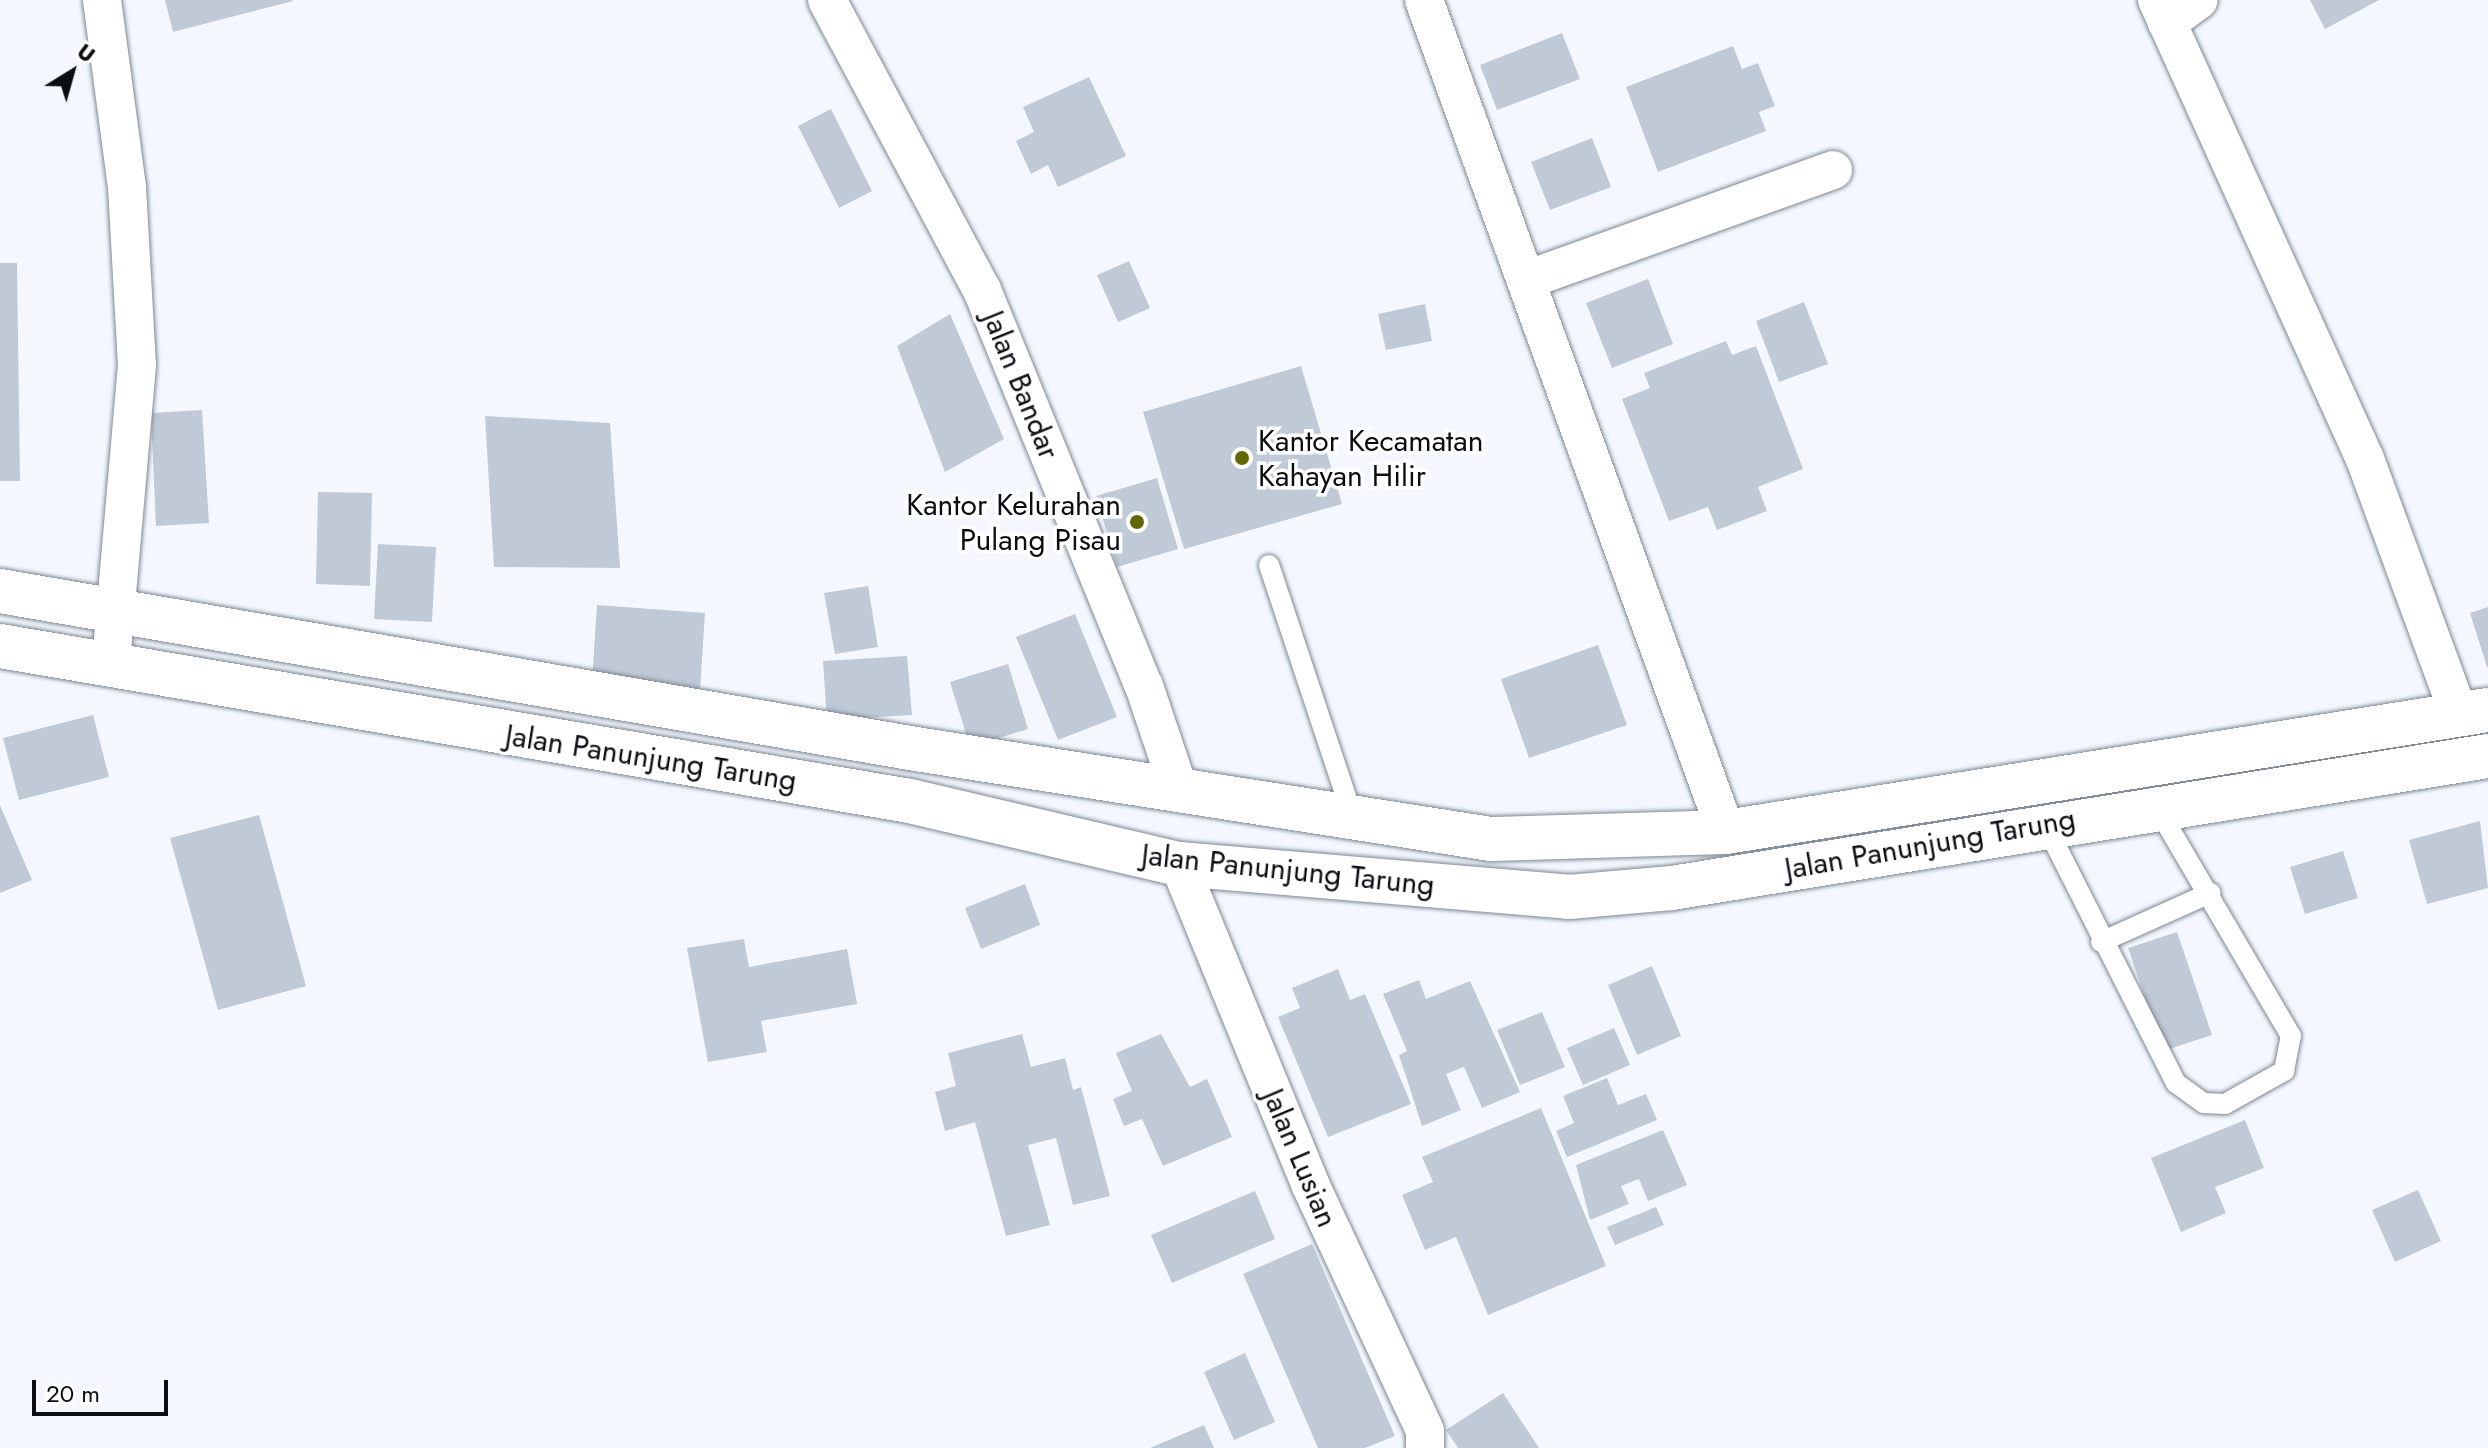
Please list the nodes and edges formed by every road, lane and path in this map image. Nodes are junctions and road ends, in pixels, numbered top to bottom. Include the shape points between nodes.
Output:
1 (102, 0) edge
2 (827, 0) edge
3 (1424, 0) edge
4 (2199, 0) edge
5 (2162, 11) edge
6 (1833, 170) dead end
7 (1529, 279) junction
8 (1269, 565) dead end
9 (0, 591) edge
10 (118, 615) junction
11 (0, 646) edge
12 (111, 663) junction
13 (2474, 712) edge
14 (2348, 733) junction
15 (916, 749) junction
16 (2488, 756) edge
17 (2348, 781) junction
18 (1178, 787) junction
19 (910, 801) junction
20 (2156, 806) junction
21 (1370, 822) junction
22 (2046, 826) junction
23 (1726, 832) junction
24 (1179, 864) junction
25 (1391, 879) junction
26 (2210, 893) junction
27 (2101, 942) junction
28 (1425, 1448) edge

1 - 10 street via 127,187 137,365
2 - 18 street, Jalan Bandar via 982,290 1144,686
3 - 7 street
4 - 5 street
5 - 13 street
6 - 7 street
7 - 23 street
8 - 21 lane
9 - 10 street, Jalan Panunjung Tarung
10 - 12 street
10 - 15 street, Jalan Panunjung Tarung via 534,678
11 - 12 street, Jalan Panunjung Tarung
12 - 19 street, Jalan Panunjung Tarung
13 - 14 street, Jalan Panunjung Tarung
14 - 17 street
14 - 23 street, Jalan Panunjung Tarung
15 - 18 street, Jalan Panunjung Tarung
15 - 19 street
16 - 17 street, Jalan Panunjung Tarung
17 - 20 street, Jalan Panunjung Tarung
18 - 21 street, Jalan Panunjung Tarung
19 - 24 street, Jalan Panunjung Tarung
20 - 22 street, Jalan Panunjung Tarung
20 - 26 lane
21 - 23 street, Jalan Panunjung Tarung via 1491,839
21 - 25 street
22 - 25 street, Jalan Panunjung Tarung via 1672,888 1569,897
22 - 27 lane
24 - 25 street, Jalan Panunjung Tarung
24 - 28 street, Jalan Lusian via 1310,1184 1425,1431
26 - 27 lane
26 - 27 lane via 2291,1036 2284,1071 2225,1104 2204,1103 2176,1083

